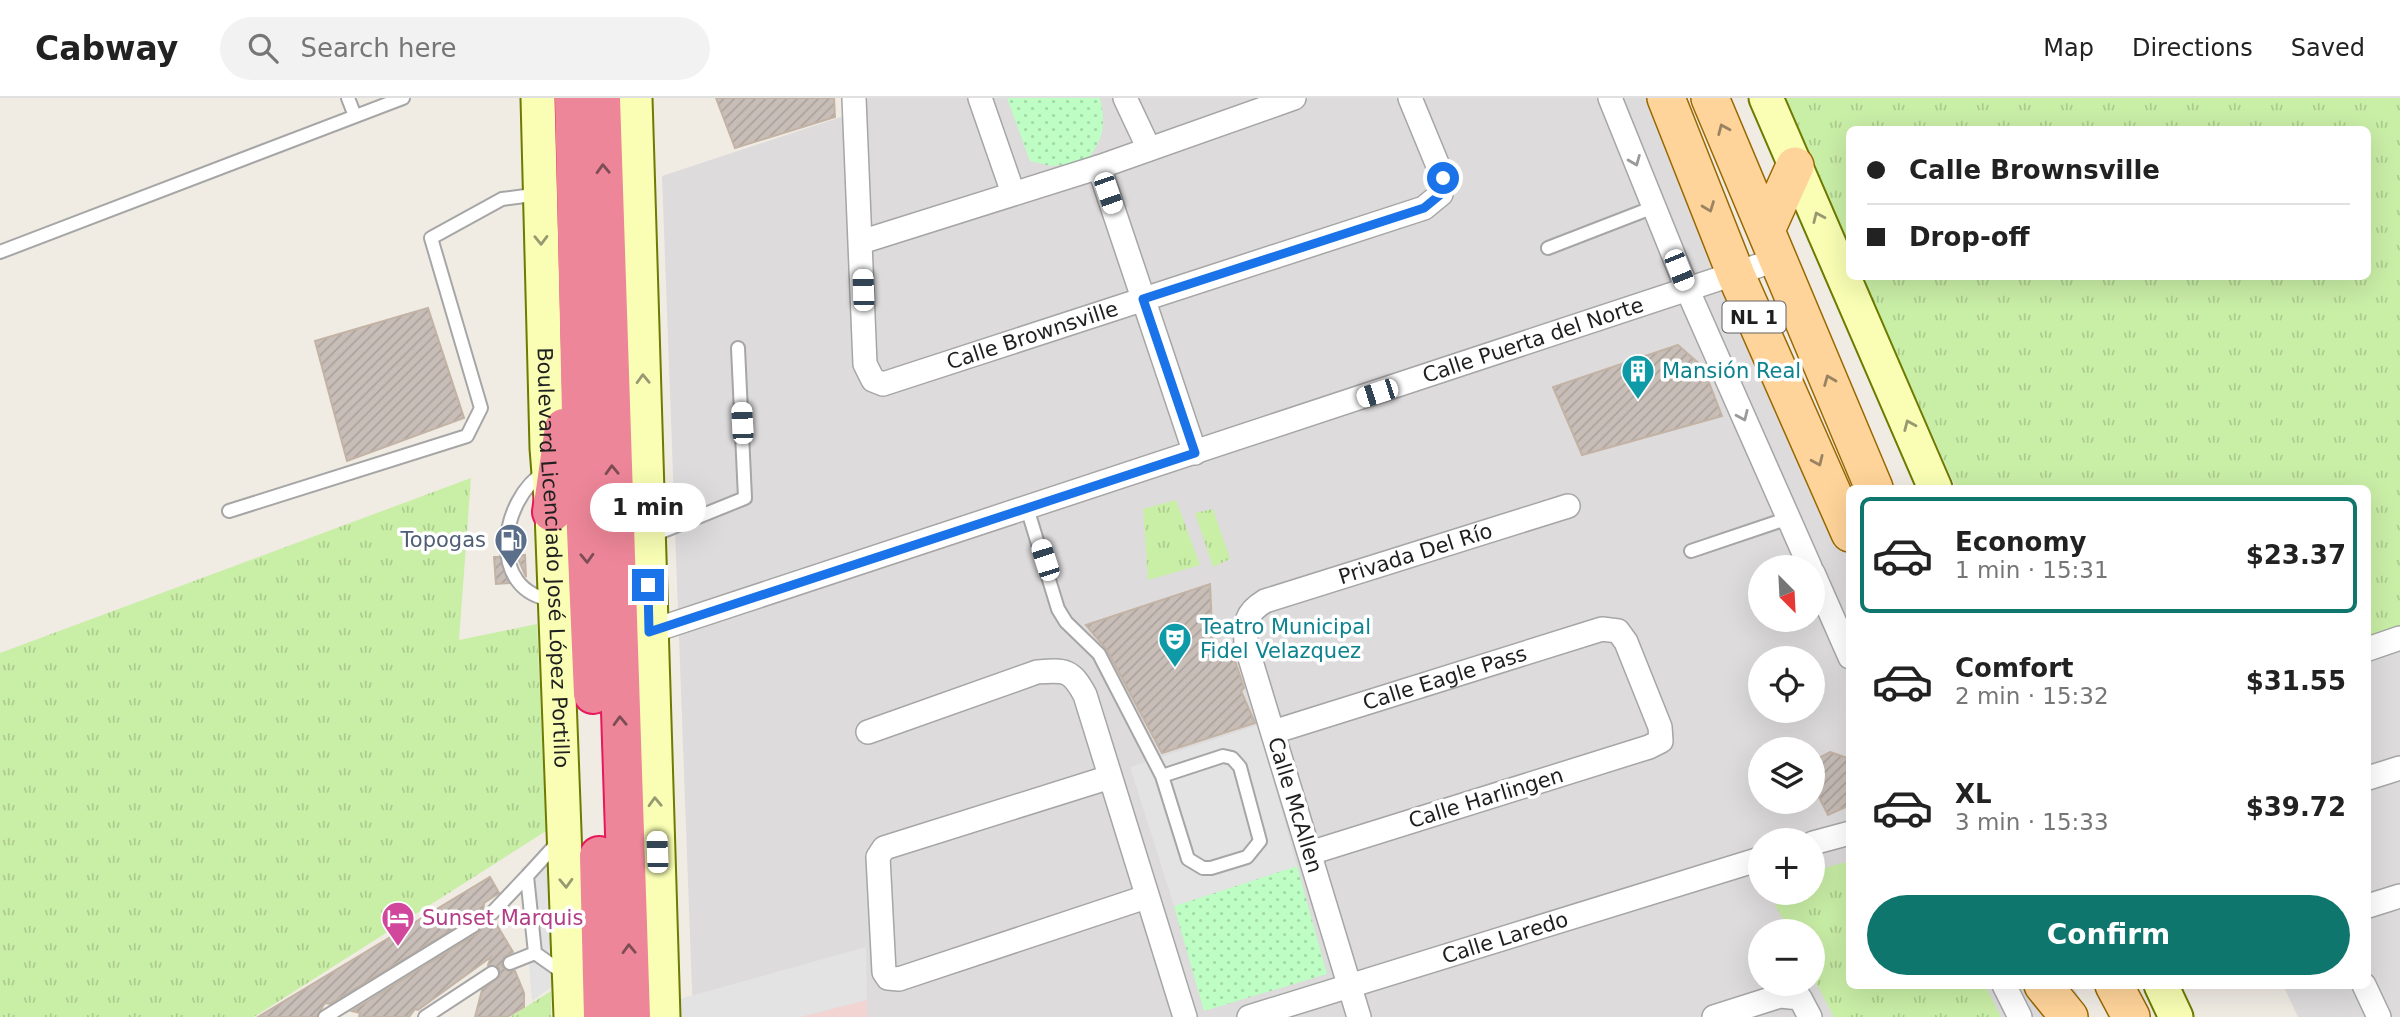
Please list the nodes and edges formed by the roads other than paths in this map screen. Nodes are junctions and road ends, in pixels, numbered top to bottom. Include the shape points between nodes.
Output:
1 (348, 98) edge
2 (403, 98) edge
3 (538, 98) edge
4 (573, 98) edge
5 (601, 98) edge
6 (635, 98) edge
7 (854, 98) edge
8 (980, 98) edge
9 (1125, 98) edge
10 (1294, 98) edge
11 (1410, 98) edge
12 (1609, 98) edge
13 (1666, 98) edge
14 (1710, 98) edge
15 (1766, 98) edge
16 (1268, 103) edge
17 (355, 116) junction
18 (1149, 149) junction
19 (1795, 166) junction
20 (1099, 167) junction
21 (1013, 193) junction
22 (540, 194) junction
23 (1654, 207) junction
24 (861, 242) junction
25 (1773, 244) junction
26 (1548, 248) dead end
27 (0, 252) edge
28 (1736, 275) junction
29 (1688, 291) junction
30 (1143, 299) junction
31 (579, 336) junction
32 (738, 348) dead end
33 (1195, 453) junction
34 (549, 469) junction
35 (1873, 485) edge
36 (1934, 485) edge
37 (1568, 506) dead end
38 (1027, 508) junction
39 (229, 511) dead end
40 (552, 512) junction
41 (1789, 518) junction
42 (1846, 527) edge
43 (647, 538) junction
44 (1691, 551) dead end
45 (1805, 555) edge
46 (555, 600) junction
47 (1825, 600) edge
48 (1265, 601) joint
49 (649, 632) junction
50 (2400, 639) edge
51 (1846, 648) edge
52 (2371, 648) edge
53 (869, 732) dead end
54 (1273, 732) junction
55 (1661, 741) joint
56 (2400, 768) edge
57 (1162, 776) junction
58 (1110, 777) junction
59 (2371, 777) edge
60 (1846, 833) edge
61 (564, 835) junction
62 (1825, 839) edge
63 (1310, 853) junction
64 (1748, 863) edge
65 (527, 876) junction
66 (2400, 896) edge
67 (1146, 897) junction
68 (2371, 905) edge
69 (491, 914) dead end
70 (473, 926) dead end
71 (534, 953) junction
72 (510, 963) dead end
73 (492, 973) dead end
74 (569, 977) junction
75 (1348, 986) junction
76 (2006, 989) edge
77 (2046, 989) edge
78 (2068, 989) edge
79 (2116, 989) edge
80 (2163, 989) edge
81 (2366, 989) edge
82 (325, 1017) edge
83 (425, 1017) edge
84 (571, 1017) edge
85 (603, 1017) edge
86 (631, 1017) edge
87 (663, 1017) edge
88 (1185, 1017) edge
89 (1249, 1017) edge
90 (1359, 1017) edge
91 (1714, 1017) edge
92 (1810, 1017) edge
93 (2020, 1017) edge
94 (2069, 1017) edge
95 (2081, 1017) edge
96 (2131, 1017) edge
97 (2176, 1017) edge
98 (2379, 1017) edge

1 - 17 lane
2 - 17 lane
3 - 22 street, Boulevard Licenciado José López Portillo
4 - 31 highway, Boulevard Licenciado José López Portillo
86 -> 5 highway
43 -> 6 street
7 - 24 street, Calle Brownsville
8 - 21 street
9 - 18 street
10 - 16 street
11 - 30 street, Calle Brownsville via 1443,178 1444,188 1436,201
12 -> 23 street
13 -> 28 main road, NL 1
25 -> 14 main road, NL 1
15 - 19 street
16 - 18 street
17 - 27 lane
18 - 20 street
19 - 25 main road
36 -> 19 street
20 - 21 street
20 - 30 street
21 - 24 street
22 -> 34 street, Boulevard Licenciado José López Portillo
22 - 39 lane via 502,199 430,238 481,408 467,436
23 - 26 lane
23 - 29 street
24 - 30 street, Calle Brownsville via 865,364 873,380 883,384
25 - 28 street, Calle Puerta del Norte
35 -> 25 main road, NL 1
28 - 29 street, Calle Puerta del Norte
28 -> 42 main road, NL 1
29 - 33 street, Calle Puerta del Norte
29 -> 41 street
30 - 33 street
31 - 40 highway
31 -> 85 highway, Boulevard Licenciado José López Portillo
32 - 43 lane via 745,498
33 - 38 street, Calle Puerta del Norte
34 - 40 street, Boulevard Licenciado José López Portillo
34 - 46 lane via 528,485 514,506 508,561 525,590
37 - 48 street, Privada Del Río
38 - 49 street, Calle Puerta del Norte
38 - 57 lane via 1058,609 1099,654
40 - 46 street, Boulevard Licenciado José López Portillo
41 - 44 lane
41 - 45 street
43 - 49 street
46 - 61 street, Boulevard Licenciado José López Portillo
47 - 51 street
48 - 54 street, Calle McAllen via 1249,613 1245,633
87 -> 49 street
50 - 52 street
53 - 58 street via 1037,672 1068,672 1085,695
54 - 55 street, Calle Eagle Pass via 1590,631 1618,631 1634,656
54 - 63 street, Calle McAllen
55 - 63 street, Calle Harlingen
56 - 59 street
57 - 57 lane via 1188,859 1203,868 1212,867 1247,857 1256,849 1260,841 1240,767 1232,758 1223,756
58 - 67 street
58 - 67 street via 884,848 878,857 884,968 888,978 899,979
60 - 62 street
61 - 65 lane
61 -> 74 street, Boulevard Licenciado José López Portillo
63 - 75 street, Calle McAllen
64 - 75 street, Calle Laredo
65 - 69 lane
65 - 71 lane
66 - 68 street
67 - 88 street
70 - 82 lane
71 - 72 lane
71 - 74 lane
73 - 83 lane
74 - 84 street, Boulevard Licenciado José López Portillo
75 - 89 street, Calle Laredo
75 - 90 street, Calle McAllen
76 - 93 street
77 - 94 main road
78 - 95 main road
79 - 96 main road
80 - 97 street
81 - 98 street
91 - 92 street via 1787,996 1800,998

